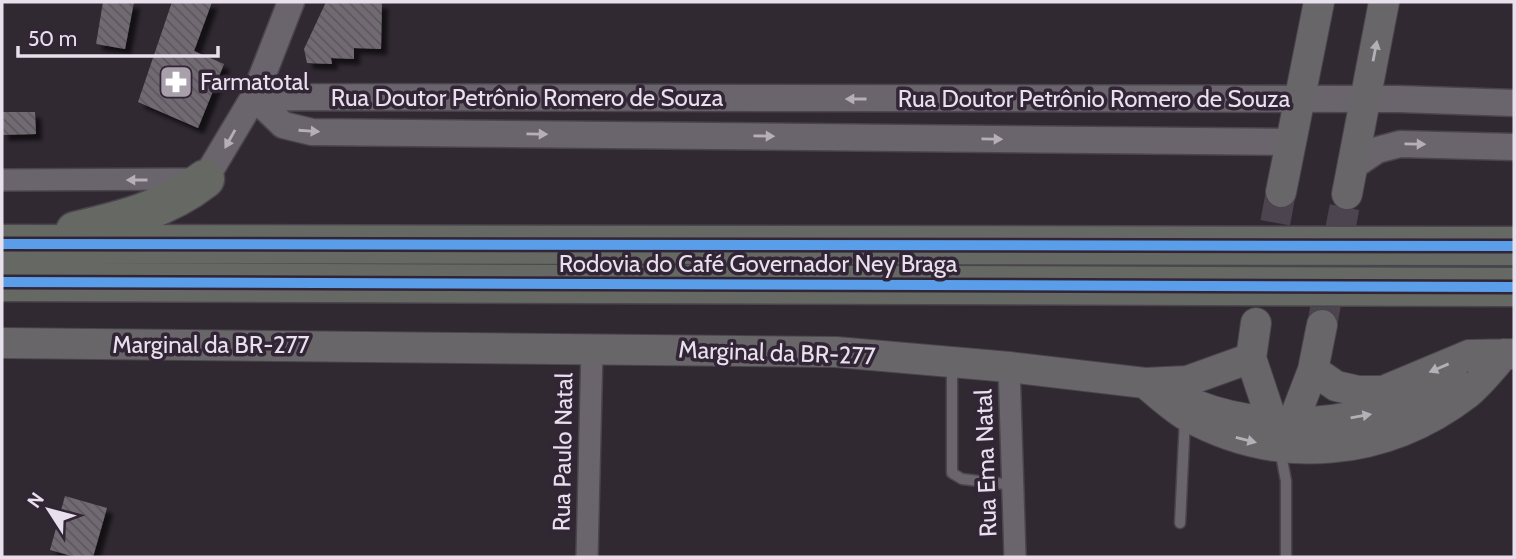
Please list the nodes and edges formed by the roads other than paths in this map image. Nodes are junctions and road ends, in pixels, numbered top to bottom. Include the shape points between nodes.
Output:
1 (291, 2) edge
2 (1319, 2) edge
3 (1384, 2) edge
4 (254, 97) junction
5 (1299, 100) junction
6 (1365, 100) junction
7 (1514, 103) edge
8 (1292, 142) junction
9 (1514, 147) edge
10 (205, 179) junction
11 (2, 180) edge
12 (1349, 181) joint
13 (1281, 192) tunnel mouth
14 (8, 244) edge
15 (1514, 246) edge
16 (2, 282) edge
17 (1514, 288) edge
18 (1256, 323) dead end
19 (1322, 325) tunnel mouth
20 (2, 343) edge
21 (592, 348) junction
22 (1509, 354) edge
23 (1251, 358) junction
24 (952, 362) junction
25 (1009, 367) junction
26 (1313, 370) junction
27 (1144, 383) junction
28 (1185, 415) junction
29 (1282, 431) junction
30 (1013, 485) junction
31 (1180, 523) dead end
32 (587, 557) edge
33 (1015, 557) edge
34 (1286, 557) edge

1 - 4 street
2 - 5 main road
6 -> 3 main road
5 -> 4 street, Rua Doutor Petrônio Romero de Souza
4 -> 8 street, Rua Doutor Petrônio Romero de Souza via 283,125 312,132
4 -> 10 street
5 - 6 street, Rua Doutor Petrônio Romero de Souza
5 - 8 main road
6 - 7 street, Rua Doutor Petrônio Romero de Souza
6 - 12 main road
8 - 13 main road
12 -> 9 street via 1377,150 1400,144
10 -> 11 street
10 - 14 highway via 184,196 155,209
14 - 15 highway, Rodovia do Café Governador Ney Braga
16 - 17 highway, Rodovia do Café Governador Ney Braga
18 - 23 main road
19 - 26 main road
20 - 21 main road, Marginal da BR-277
21 - 24 main road, Marginal da BR-277 via 836,352
21 - 32 street, Rua Paulo Natal
22 -> 26 main road via 1469,355 1383,391 1336,386
29 -> 22 main road via 1414,403
23 - 26 main road via 1260,373 1283,382 1300,380
23 - 27 main road via 1186,381
23 - 29 main road
24 - 25 main road, Marginal da BR-277
24 - 30 lane via 952,473 962,479
25 - 27 main road, Marginal da BR-277
25 - 30 street, Rua Ema Natal
26 - 29 main road
27 - 28 main road
27 - 29 main road via 1197,406
28 -> 29 main road via 1231,437
28 - 31 lane
29 - 34 lane
30 - 33 street, Rua Ema Natal

